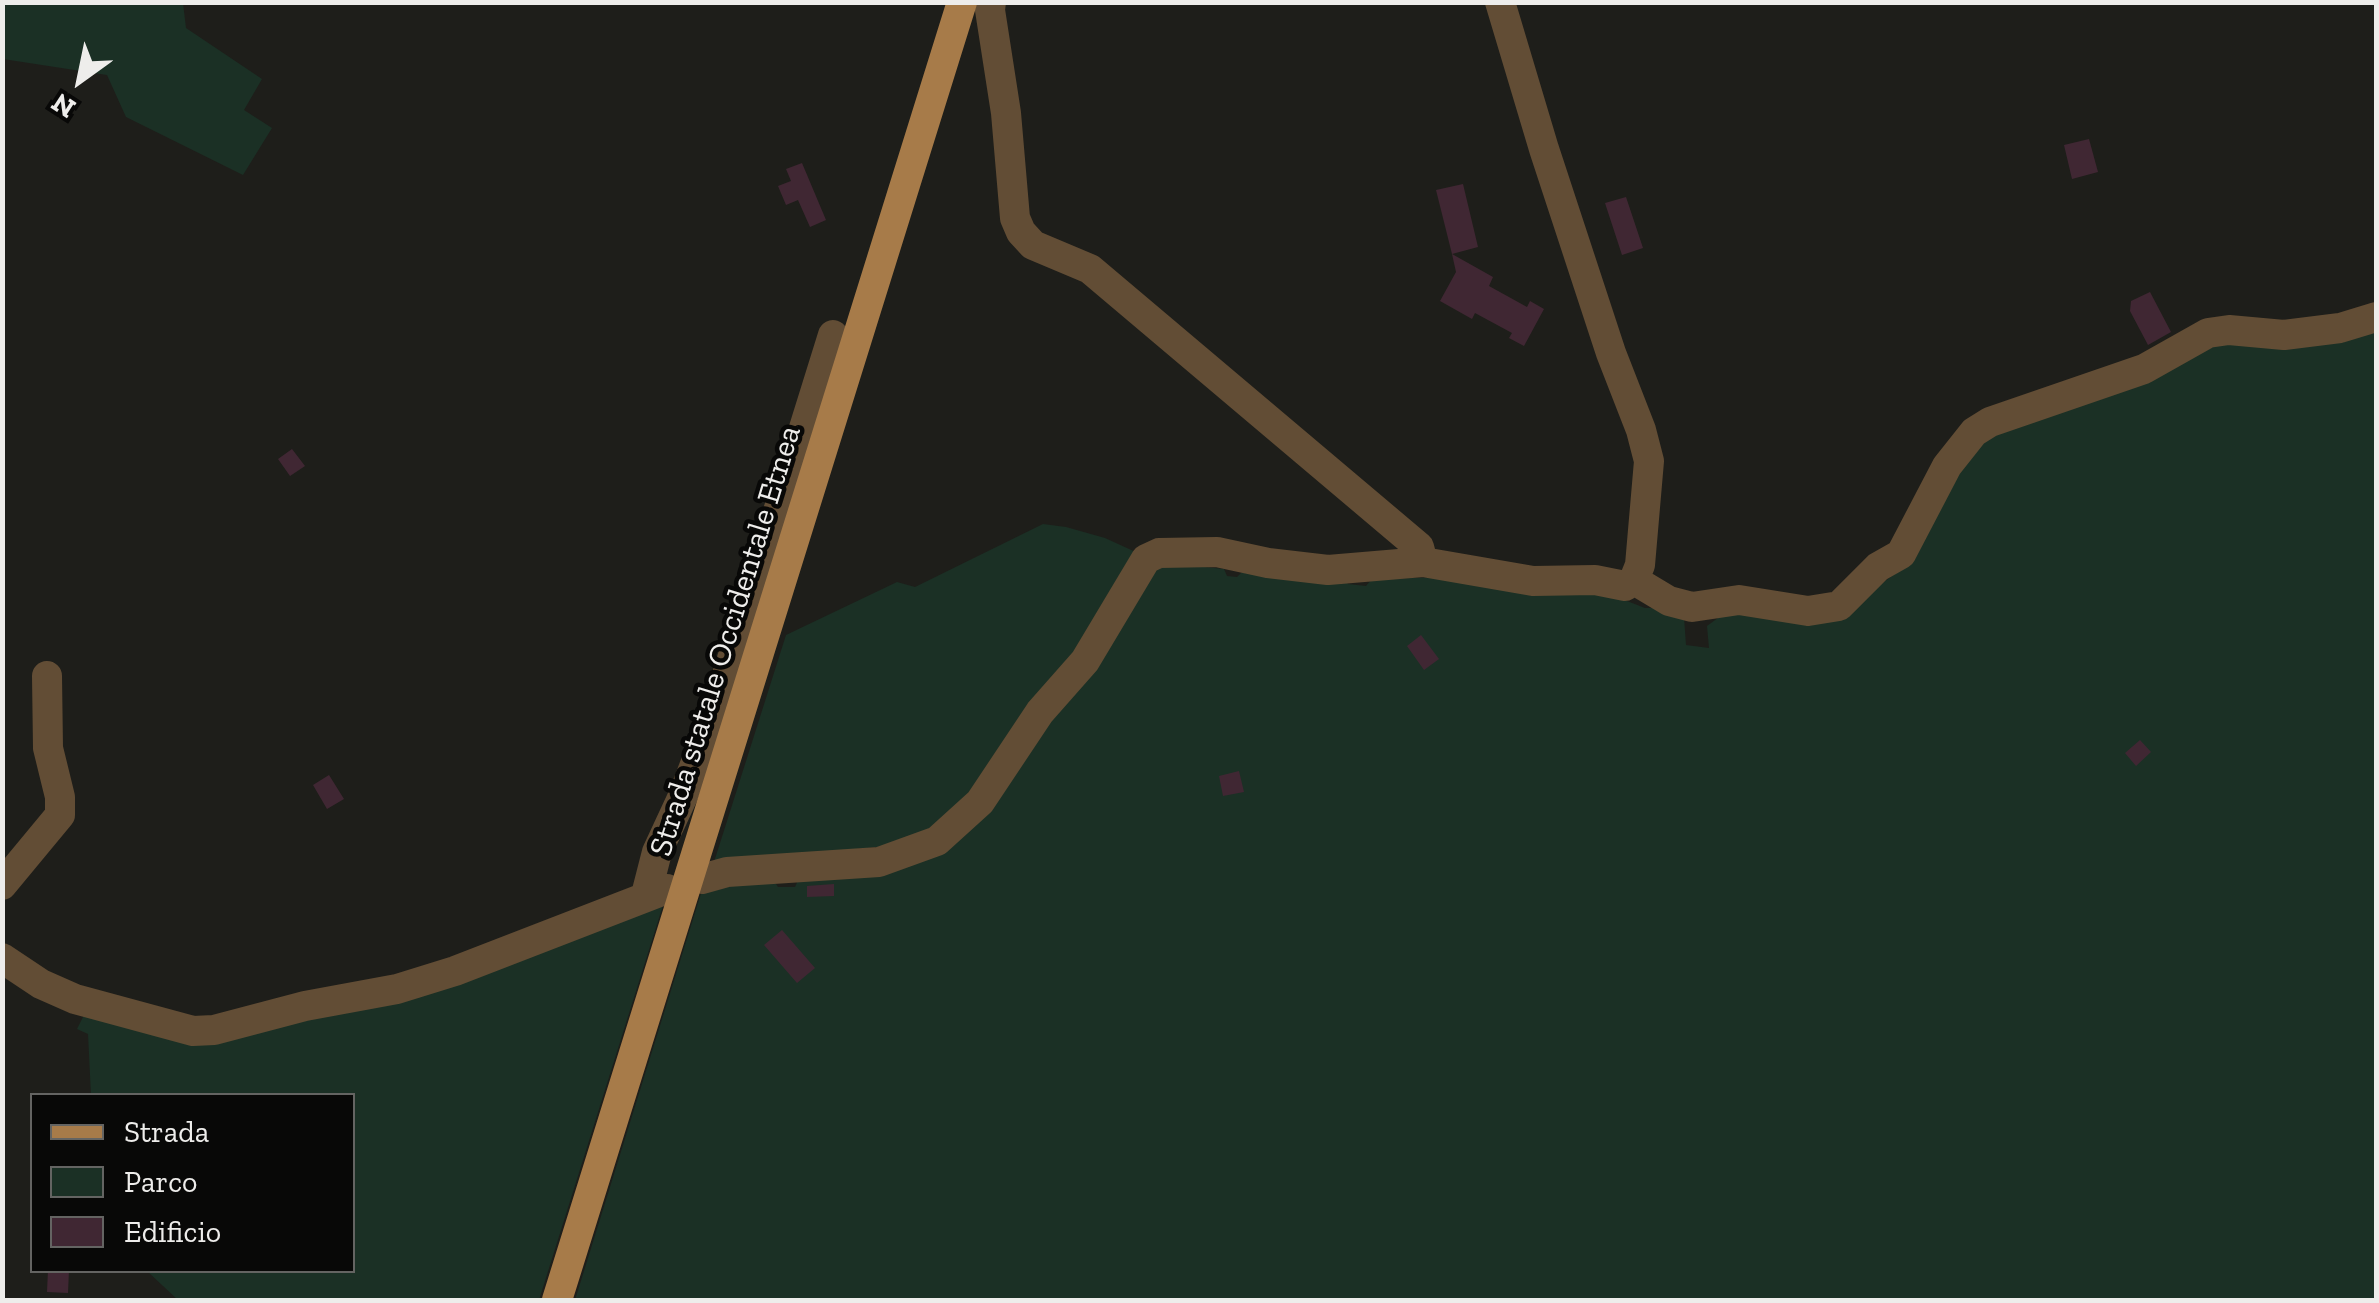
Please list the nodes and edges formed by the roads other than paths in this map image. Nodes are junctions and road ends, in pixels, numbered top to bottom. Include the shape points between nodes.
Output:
1 (962, 2) edge
2 (991, 2) edge
3 (1500, 2) edge
4 (2376, 317) edge
5 (833, 335) dead end
6 (1424, 562) junction
7 (1634, 580) junction
8 (47, 676) dead end
9 (702, 880) dead end
10 (2, 885) edge
11 (2, 958) edge
12 (557, 1300) edge

1 - 12 main road, Strada statale Occidentale Etnea
2 - 6 lane via 1021,232 1034,246 1090,269 1419,547
3 - 7 lane via 1649,461
4 - 7 lane via 2284,335 2208,333 2144,369 1990,422 1947,466 1900,554 1878,566 1839,606 1808,610 1740,600 1692,607
5 - 11 lane via 718,704 656,852 656,892 396,990 214,1030 193,1031 74,999
6 - 7 lane via 1533,580 1625,586
6 - 9 lane via 1328,570 1218,552 1159,553 1146,559 1085,661 1040,712 980,802 937,841 879,862 727,872
8 - 10 lane via 48,748 60,815

